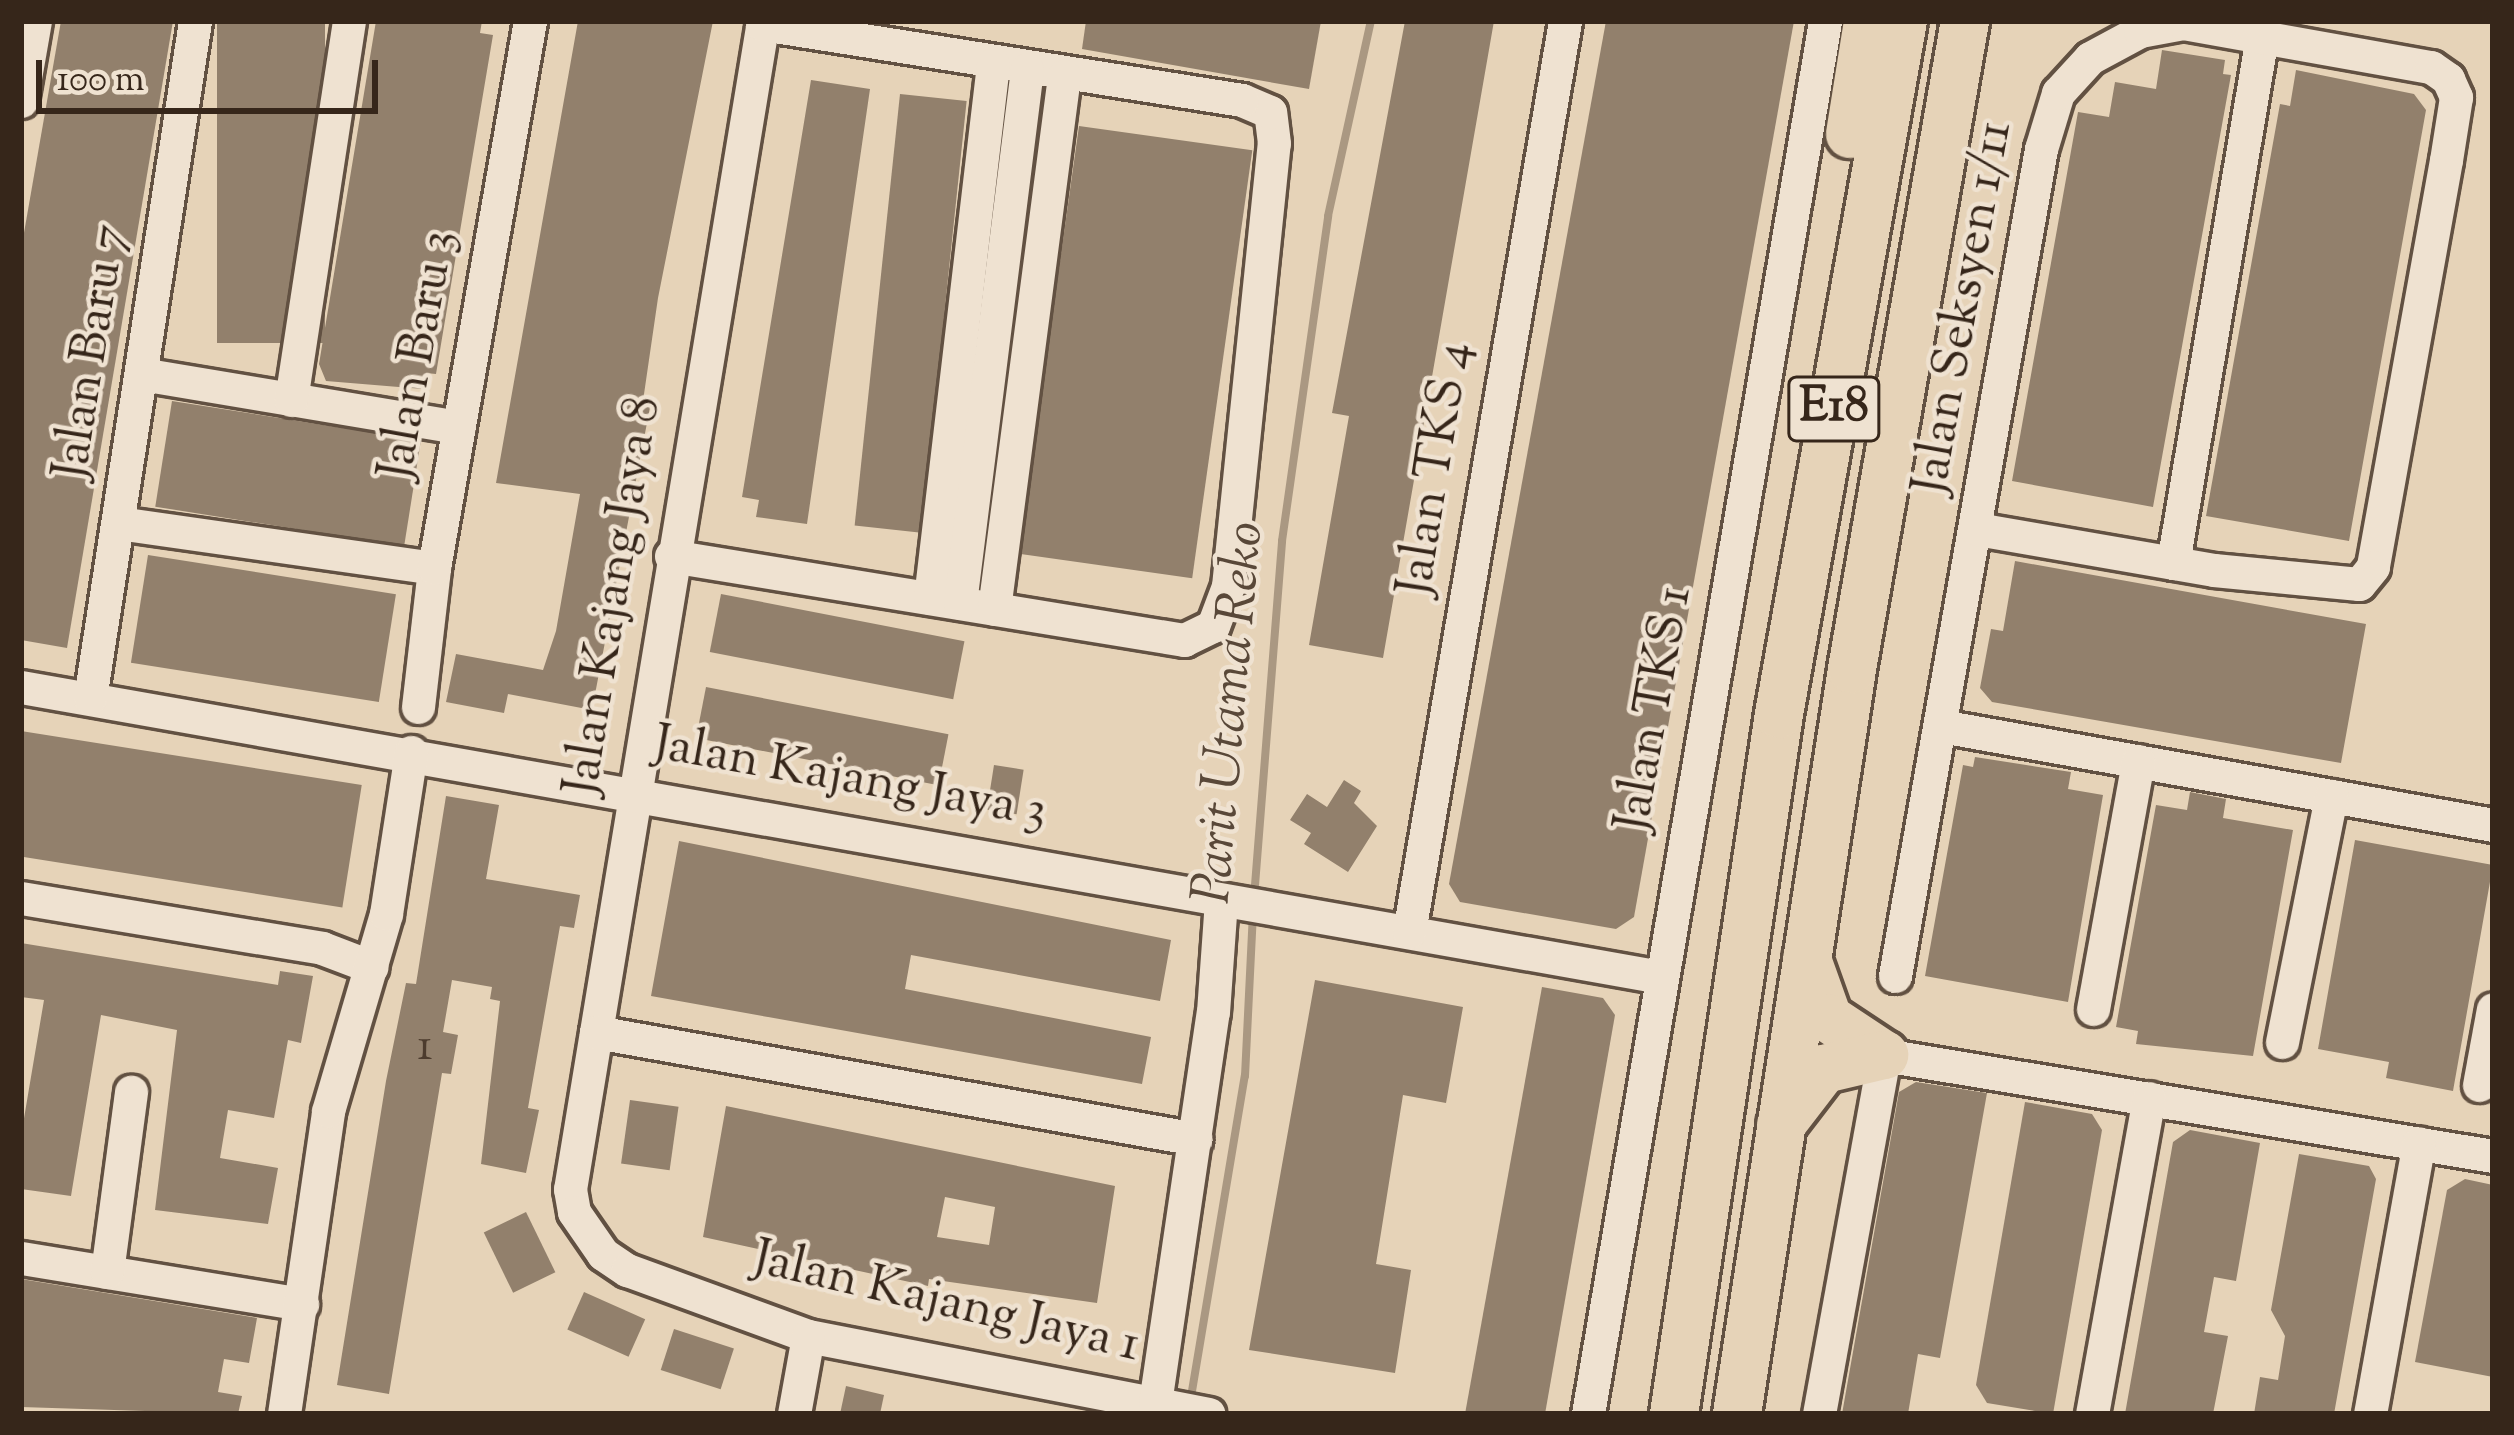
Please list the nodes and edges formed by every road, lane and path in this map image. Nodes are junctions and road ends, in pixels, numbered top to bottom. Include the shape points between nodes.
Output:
1 (35, 21) edge
2 (196, 21) edge
3 (349, 21) edge
4 (530, 21) edge
5 (1565, 21) edge
6 (1825, 21) edge
7 (1868, 21) edge
8 (1903, 21) edge
9 (1965, 21) edge
10 (1986, 21) edge
11 (762, 22) edge
12 (2262, 36) junction
13 (994, 64) junction
14 (1028, 69) junction
15 (1064, 76) junction
16 (21, 101) edge
17 (1950, 111) junction
18 (141, 374) junction
19 (292, 400) junction
20 (459, 427) junction
21 (118, 524) junction
22 (1976, 529) junction
23 (671, 556) junction
24 (2173, 563) junction
25 (434, 568) junction
26 (961, 603) junction
27 (21, 687) edge
28 (90, 698) junction
29 (418, 707) dead end
30 (1779, 714) junction
31 (1941, 726) junction
32 (410, 752) junction
33 (2138, 761) junction
34 (634, 794) junction
35 (2331, 796) junction
36 (2493, 825) edge
37 (21, 898) edge
38 (1224, 901) junction
39 (1409, 932) junction
40 (1806, 955) junction
41 (372, 967) junction
42 (1661, 976) junction
43 (1895, 976) dead end
44 (2093, 1009) dead end
45 (2493, 1009) edge
46 (596, 1032) junction
47 (2282, 1042) dead end
48 (1884, 1055) junction
49 (2479, 1085) dead end
50 (131, 1092) dead end
51 (2149, 1098) junction
52 (1778, 1130) junction
53 (1196, 1138) junction
54 (2419, 1143) junction
55 (2493, 1156) edge
56 (570, 1189) joint
57 (21, 1258) edge
58 (106, 1272) junction
59 (302, 1304) junction
60 (808, 1336) junction
61 (1160, 1404) junction
62 (284, 1414) edge
63 (794, 1414) edge
64 (1208, 1414) edge
65 (1588, 1414) edge
66 (1674, 1414) edge
67 (1736, 1414) edge
68 (1819, 1414) edge
69 (2092, 1414) edge
70 (2370, 1414) edge

1 - 16 street
2 - 18 street, Jalan Baru 7
3 - 19 street
4 - 20 street, Jalan Baru 3
5 - 39 street, Jalan TKS 4
6 - 42 street, Jalan TKS 1
7 - 30 highway via 1769,661
8 - 30 highway, E18
9 - 17 highway, E18
10 - 17 highway
11 - 13 street
11 - 23 street, Jalan Kajang Jaya 8
12 - 22 street, Jalan Seksyen 1/11 via 2183,23 2140,31 2090,58 2058,93
12 - 24 street
12 - 24 street, Jalan Seksyen 1/11 via 2431,67 2456,97 2372,567 2344,589
13 - 14 street
13 - 26 street
14 - 15 street
14 - 26 street
15 - 26 street
15 - 26 street via 1243,100 1270,112 1274,143 1228,586 1213,626 1184,640
17 - 40 highway, E18
18 - 19 street
18 - 21 street, Jalan Baru 7
19 - 20 street
20 - 25 street, Jalan Baru 3
21 - 25 street
21 - 28 street, Jalan Baru 7
22 - 24 street
22 - 31 street, Jalan Seksyen 1/11
23 - 26 street
23 - 34 street, Jalan Kajang Jaya 8
25 - 29 street, Jalan Baru 3
27 - 28 street, Jalan Kajang Jaya 3
28 - 32 street, Jalan Kajang Jaya 3
30 - 66 highway, E18
31 - 33 street
31 - 43 street, Jalan Seksyen 1/11
32 - 34 street, Jalan Kajang Jaya 3
32 - 41 street
33 - 35 street
33 - 44 street
34 - 38 street, Jalan Kajang Jaya 3
34 - 46 street, Jalan Kajang Jaya 8
35 - 36 street
35 - 47 street
37 - 41 street via 322,948
38 - 39 street, Jalan Kajang Jaya 3
38 - 53 street
39 - 42 street, Jalan Kajang Jaya 3
40 - 48 highway via 1828,1018
40 - 52 highway, E18
41 - 59 street via 328,1111
42 - 65 street, Jalan TKS 1
45 - 49 street
46 - 53 street
46 - 56 street, Jalan Kajang Jaya 8
48 - 51 street
48 - 52 highway via 1824,1069
48 - 68 street
50 - 58 street
51 - 54 street
51 - 69 street
52 - 67 highway, E18
53 - 61 street
54 - 55 street
54 - 70 street
56 - 60 street, Jalan Kajang Jaya 1 via 588,1235 627,1270
57 - 58 street
58 - 59 street
59 - 62 street
60 - 61 street, Jalan Kajang Jaya 1
60 - 63 street
61 - 64 street, Jalan Kajang Jaya 1

